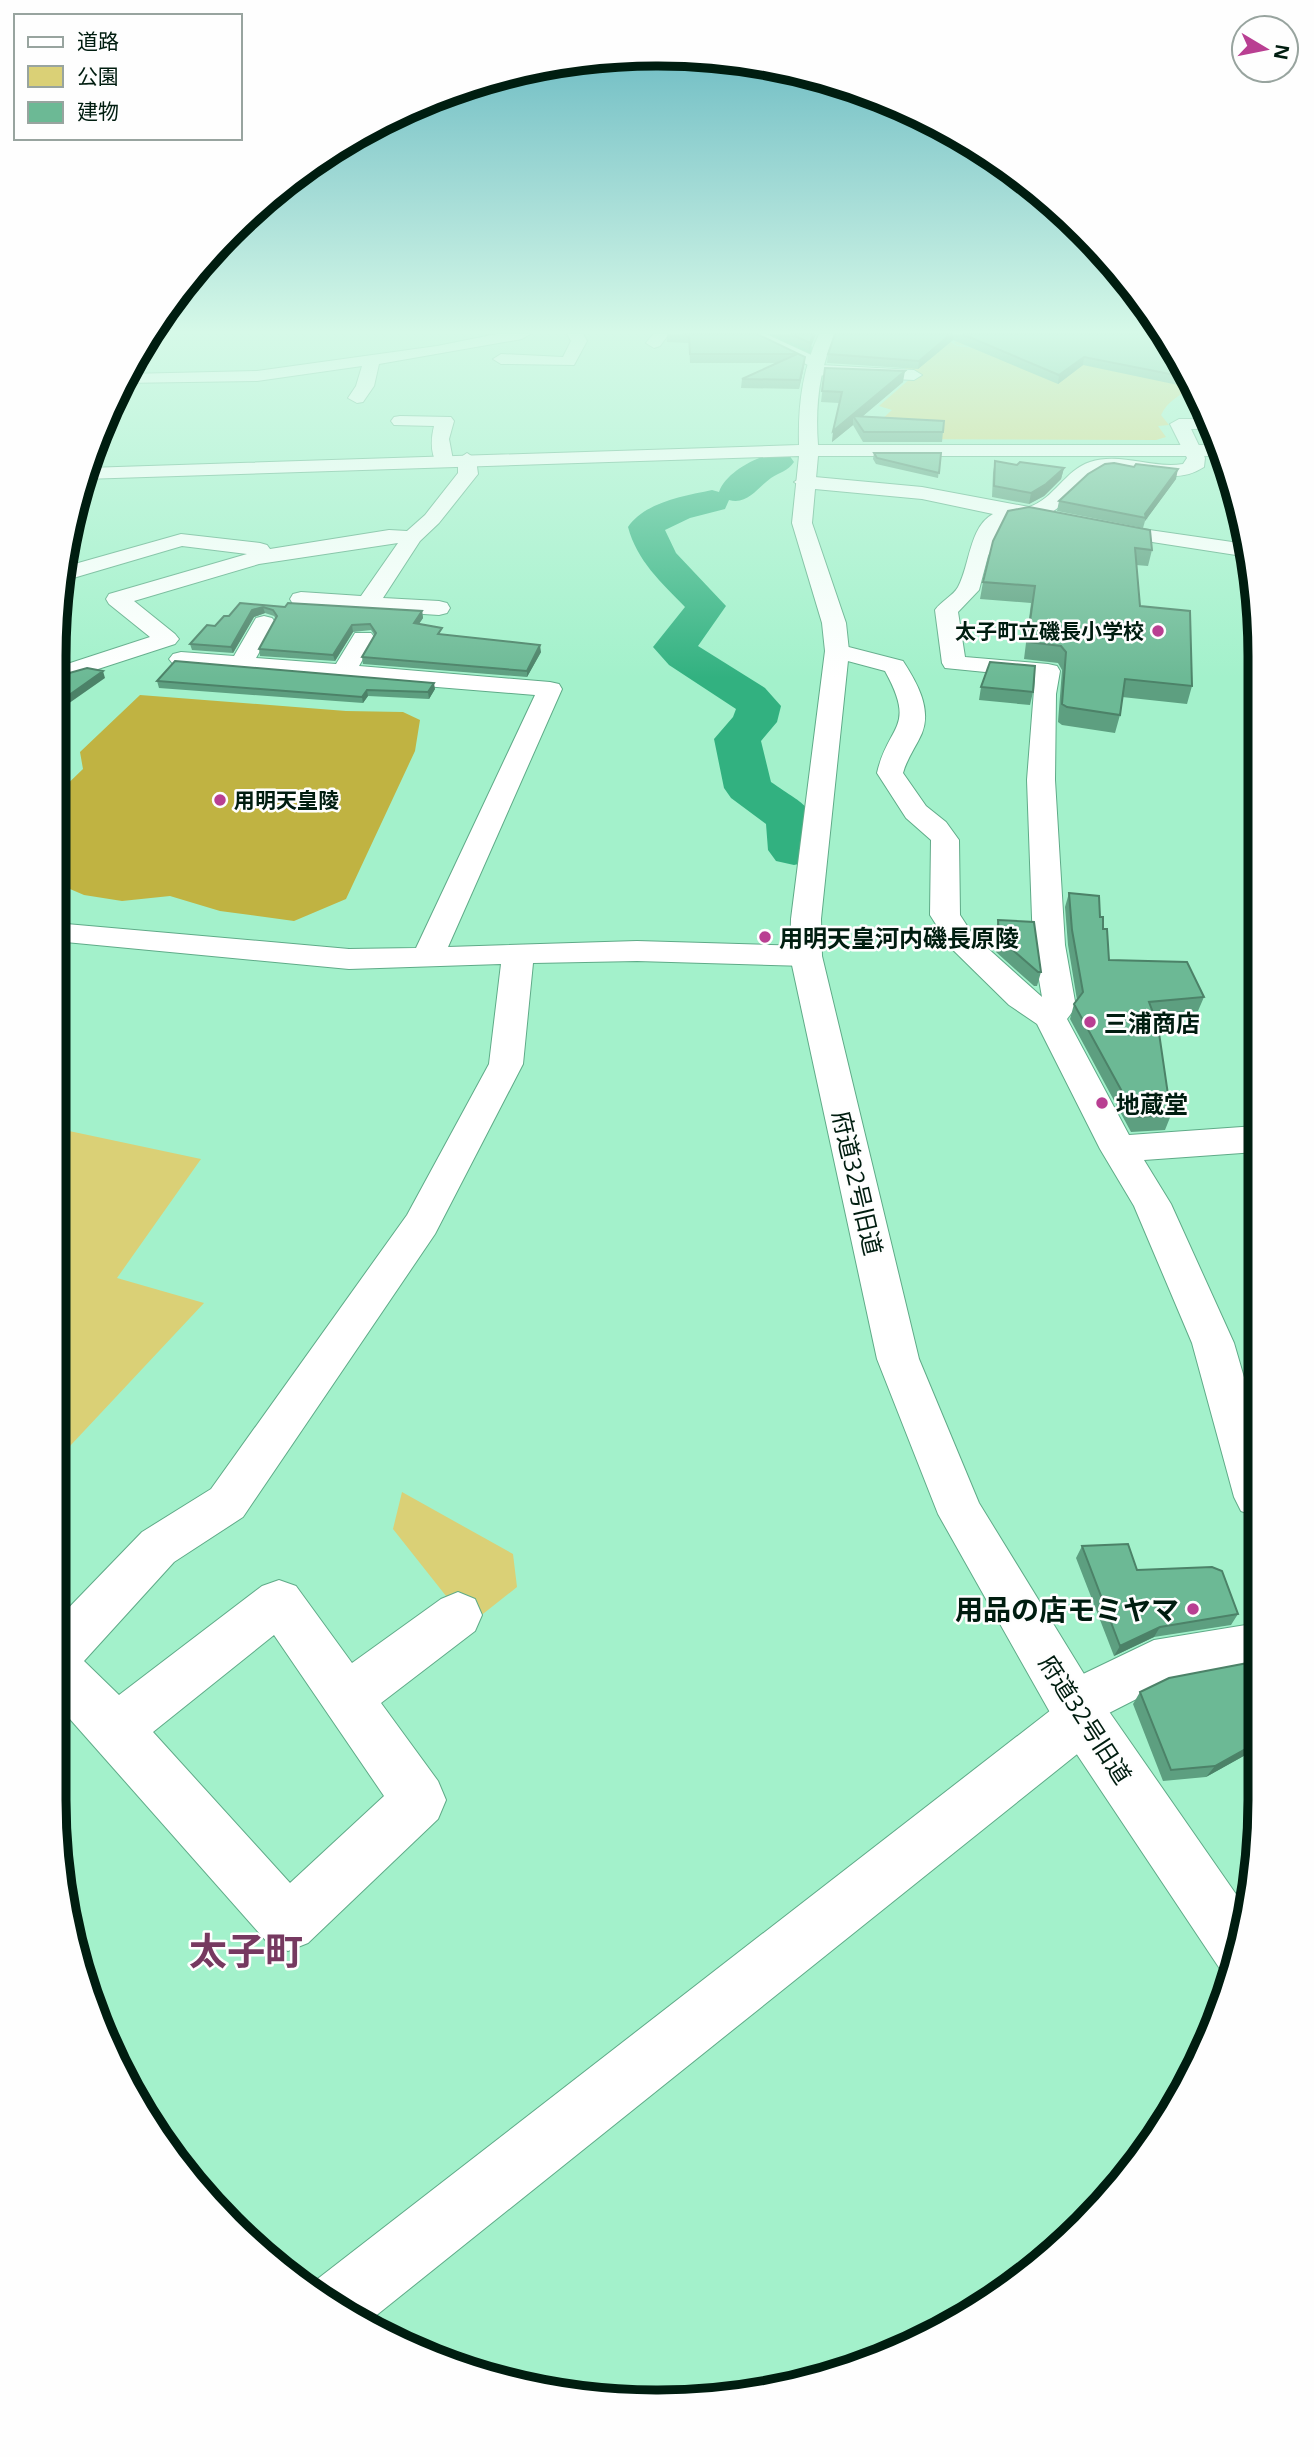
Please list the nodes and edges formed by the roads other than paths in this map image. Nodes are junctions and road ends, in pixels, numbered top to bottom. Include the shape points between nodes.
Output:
1 (442, 449) edge
2 (807, 449) edge
3 (950, 449) edge
4 (1091, 449) edge
5 (1193, 450) junction
6 (1210, 451) edge
7 (467, 459) junction
8 (444, 460) junction
9 (807, 466) junction
10 (96, 474) edge
11 (1025, 514) junction
12 (412, 537) junction
13 (1237, 549) edge
14 (290, 552) junction
15 (73, 571) edge
16 (73, 574) edge
17 (117, 599) junction
18 (301, 599) dead end
19 (367, 604) junction
20 (264, 623) dead end
21 (426, 632) edge
22 (363, 638) dead end
23 (837, 651) junction
24 (441, 653) edge
25 (181, 659) edge
26 (240, 664) junction
27 (923, 665) junction
28 (66, 672) edge
29 (344, 672) junction
30 (428, 679) junction
31 (66, 933) edge
32 (517, 955) junction
33 (806, 956) junction
34 (427, 958) junction
35 (1050, 1018) junction
36 (1248, 1140) edge
37 (1118, 1149) junction
38 (1248, 1465) edge
39 (458, 1615) dead end
40 (66, 1645) edge
41 (1248, 1648) edge
42 (66, 1677) edge
43 (346, 1698) junction
44 (1078, 1711) junction
45 (116, 1729) junction
46 (1231, 1937) edge
47 (343, 2299) edge

1 - 8 street
2 - 9 street, 府道32号旧道
3 - 9 street
4 - 5 street
5 - 6 street
5 - 11 street via 1197,463 1184,470 1122,464 1088,468 1045,508
7 - 8 street
7 - 9 street
7 - 12 street via 468,474
8 - 10 street
9 - 11 street
9 - 23 street, 府道32号旧道 via 802,523 834,623
11 - 13 street
11 - 27 street via 994,522 977,556 968,590 946,610
12 - 14 street via 389,536
12 - 19 street
14 - 15 street via 181,540
14 - 17 street
16 - 17 street
17 - 28 street via 167,639
18 - 19 street
19 - 21 street via 442,603
20 - 26 street
22 - 29 street
23 - 27 street
23 - 33 street, 府道32号旧道 via 806,919
24 - 30 street
25 - 26 street
26 - 29 street
27 - 35 street via 910,701 912,724 896,751 890,773 916,813 944,840 945,915 961,941 1021,998
27 - 35 street via 1048,671 1041,780 1049,945 1060,1007
29 - 30 street
30 - 34 street via 551,689
31 - 34 street via 349,959
32 - 33 street via 637,951
32 - 34 street
32 - 40 street via 506,1064 421,1224 227,1503 158,1547
33 - 44 street, 府道32号旧道 via 898,1359 961,1514
35 - 37 street
36 - 37 street
37 - 38 street via 1152,1204 1213,1343
39 - 43 street
41 - 44 street via 1154,1664
42 - 45 street
43 - 45 street via 279,1602
43 - 45 street via 419,1800 288,1923
44 - 46 street, 府道32号旧道
44 - 47 street

